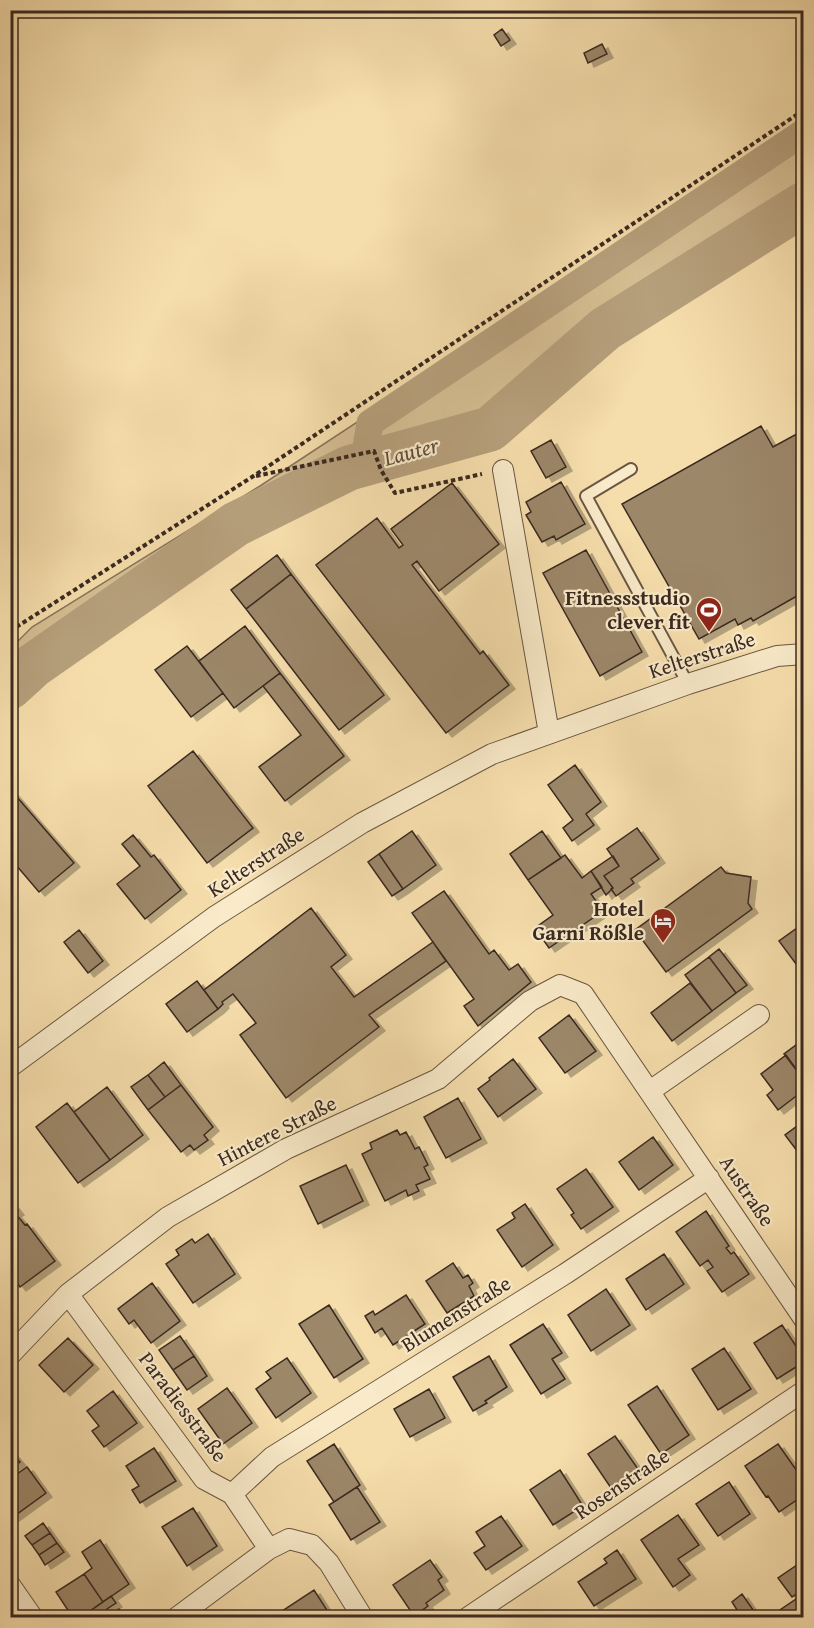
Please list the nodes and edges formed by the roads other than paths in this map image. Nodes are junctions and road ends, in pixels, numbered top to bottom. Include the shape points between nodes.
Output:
1 (631, 469) dead end
2 (503, 470) road end
3 (804, 654) edge
4 (688, 684) junction
5 (549, 734) junction
6 (583, 994) joint
7 (759, 1015) dead end
8 (10, 1067) edge
9 (650, 1090) junction
10 (709, 1178) junction
11 (68, 1294) junction
12 (804, 1319) edge
13 (10, 1355) edge
14 (804, 1391) edge
15 (232, 1494) junction
16 (269, 1549) junction
17 (10, 1585) edge
18 (33, 1617) edge
19 (176, 1617) edge
20 (363, 1617) edge
21 (467, 1617) edge

1 - 4 lane via 586,496
2 - 5 street
3 - 4 street, Kelterstraße via 777,656
4 - 5 street, Kelterstraße
5 - 8 street, Kelterstraße via 492,754 362,823 213,917
6 - 9 street, Austraße
6 - 11 street, Hintere Straße via 560,985 530,1001 438,1079 286,1149 168,1217
7 - 9 street
9 - 10 street, Austraße
10 - 12 street, Austraße
10 - 15 street, Blumenstraße via 565,1274 272,1457
11 - 13 street, Hintere Straße
11 - 15 street, Paradiesstraße via 204,1479
14 - 21 street, Rosenstraße
15 - 16 street, Paradiesstraße
16 - 19 street
16 - 20 street via 289,1539 312,1545 329,1563
17 - 18 street

